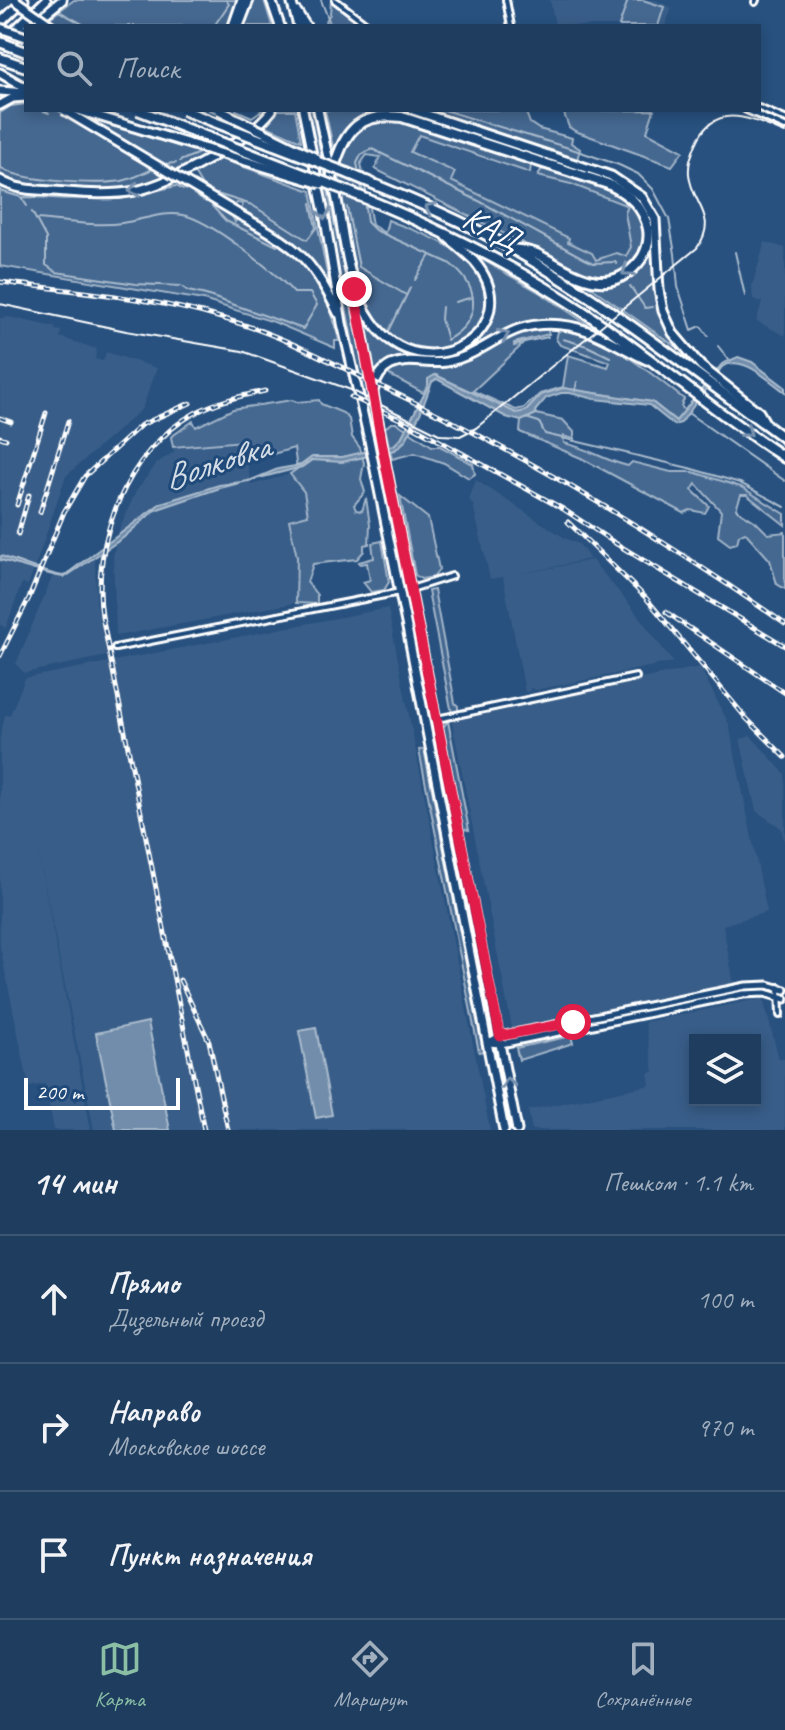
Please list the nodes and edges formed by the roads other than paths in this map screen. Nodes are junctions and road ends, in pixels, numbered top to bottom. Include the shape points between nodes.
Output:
1 (15, 0) edge
2 (24, 0) edge
3 (46, 0) edge
4 (62, 0) edge
5 (242, 0) edge
6 (249, 0) edge
7 (271, 0) edge
8 (335, 0) edge
9 (506, 0) edge
10 (292, 3) edge
11 (33, 24) edge
12 (49, 24) edge
13 (236, 24) edge
14 (237, 24) edge
15 (279, 24) edge
16 (297, 24) edge
17 (305, 24) edge
18 (366, 24) edge
19 (511, 24) edge
20 (0, 26) edge
21 (24, 31) edge
22 (24, 36) edge
23 (0, 44) edge
24 (24, 51) edge
25 (0, 58) edge
26 (24, 66) edge
27 (0, 73) edge
28 (0, 91) edge
29 (24, 91) edge
30 (24, 93) edge
31 (24, 94) edge
32 (0, 105) edge
33 (761, 109) edge
34 (67, 112) edge
35 (84, 112) edge
36 (143, 112) edge
37 (188, 112) edge
38 (223, 112) edge
39 (270, 112) edge
40 (303, 112) edge
41 (318, 112) edge
42 (419, 112) edge
43 (751, 112) edge
44 (785, 119) edge
45 (785, 127) edge
46 (347, 173) junction
47 (332, 175) junction
48 (0, 180) edge
49 (342, 189) junction
50 (435, 227) junction
51 (512, 249) junction
52 (354, 289) junction
53 (342, 323) junction
54 (659, 366) junction
55 (704, 374) junction
56 (374, 395) junction
57 (785, 439) edge
58 (785, 458) edge
59 (452, 576) dead end
60 (411, 589) junction
61 (400, 592) junction
62 (115, 648) dead end
63 (636, 677) dead end
64 (437, 719) junction
65 (782, 988) edge
66 (782, 997) edge
67 (780, 1015) dead end
68 (501, 1040) junction
69 (487, 1043) junction
70 (504, 1130) edge
71 (517, 1130) edge

1 - 12 main road, bridge
2 - 20 main road
3 - 23 main road
4 - 11 main road
5 - 13 main road
6 - 14 main road
7 - 15 main road
8 - 18 street
9 - 19 street
10 - 16 main road
10 - 17 main road
20 - 22 main road, bridge
21 - 23 main road
23 - 24 highway, bridge
25 - 26 highway
27 - 29 main road
28 - 30 main road
31 - 32 main road
33 - 44 street
34 - 53 main road, bridge via 276,235 307,260
35 - 49 main road, bridge
36 - 49 highway, КАД, bridge
37 - 46 highway, КАД, bridge
38 - 46 main road, bridge
39 -> 48 main road via 222,151 149,187 84,193 18,188
40 -> 53 main road
41 - 47 main road
42 - 55 main road via 611,176 642,197 655,219 659,290 667,321
43 - 45 street
51 -> 46 highway, КАД
47 -> 51 highway via 339,147 353,128 363,121 402,117 608,184 633,200 649,234 642,257 629,272 608,280 577,276 533,252
47 - 52 main road
49 - 50 highway, КАД
50 - 52 main road via 474,262 486,281 486,320 465,346 451,353 425,354 396,343 371,320
50 - 54 highway, КАД via 538,283
51 - 55 highway, КАД
52 - 56 main road
53 - 61 main road
56 -> 54 main road via 376,380 390,366 451,361 503,334 537,324 587,331
54 -> 58 highway, КАД
55 - 57 highway, КАД
56 - 60 main road
59 - 60 street
60 - 61 main road
60 - 64 main road
61 - 62 street
61 - 69 main road
63 - 64 street
64 - 68 main road
65 - 66 street
65 - 68 street via 746,986
66 - 67 street
66 - 68 street via 761,992 723,997
68 - 69 street
71 -> 68 main road
69 - 70 main road

